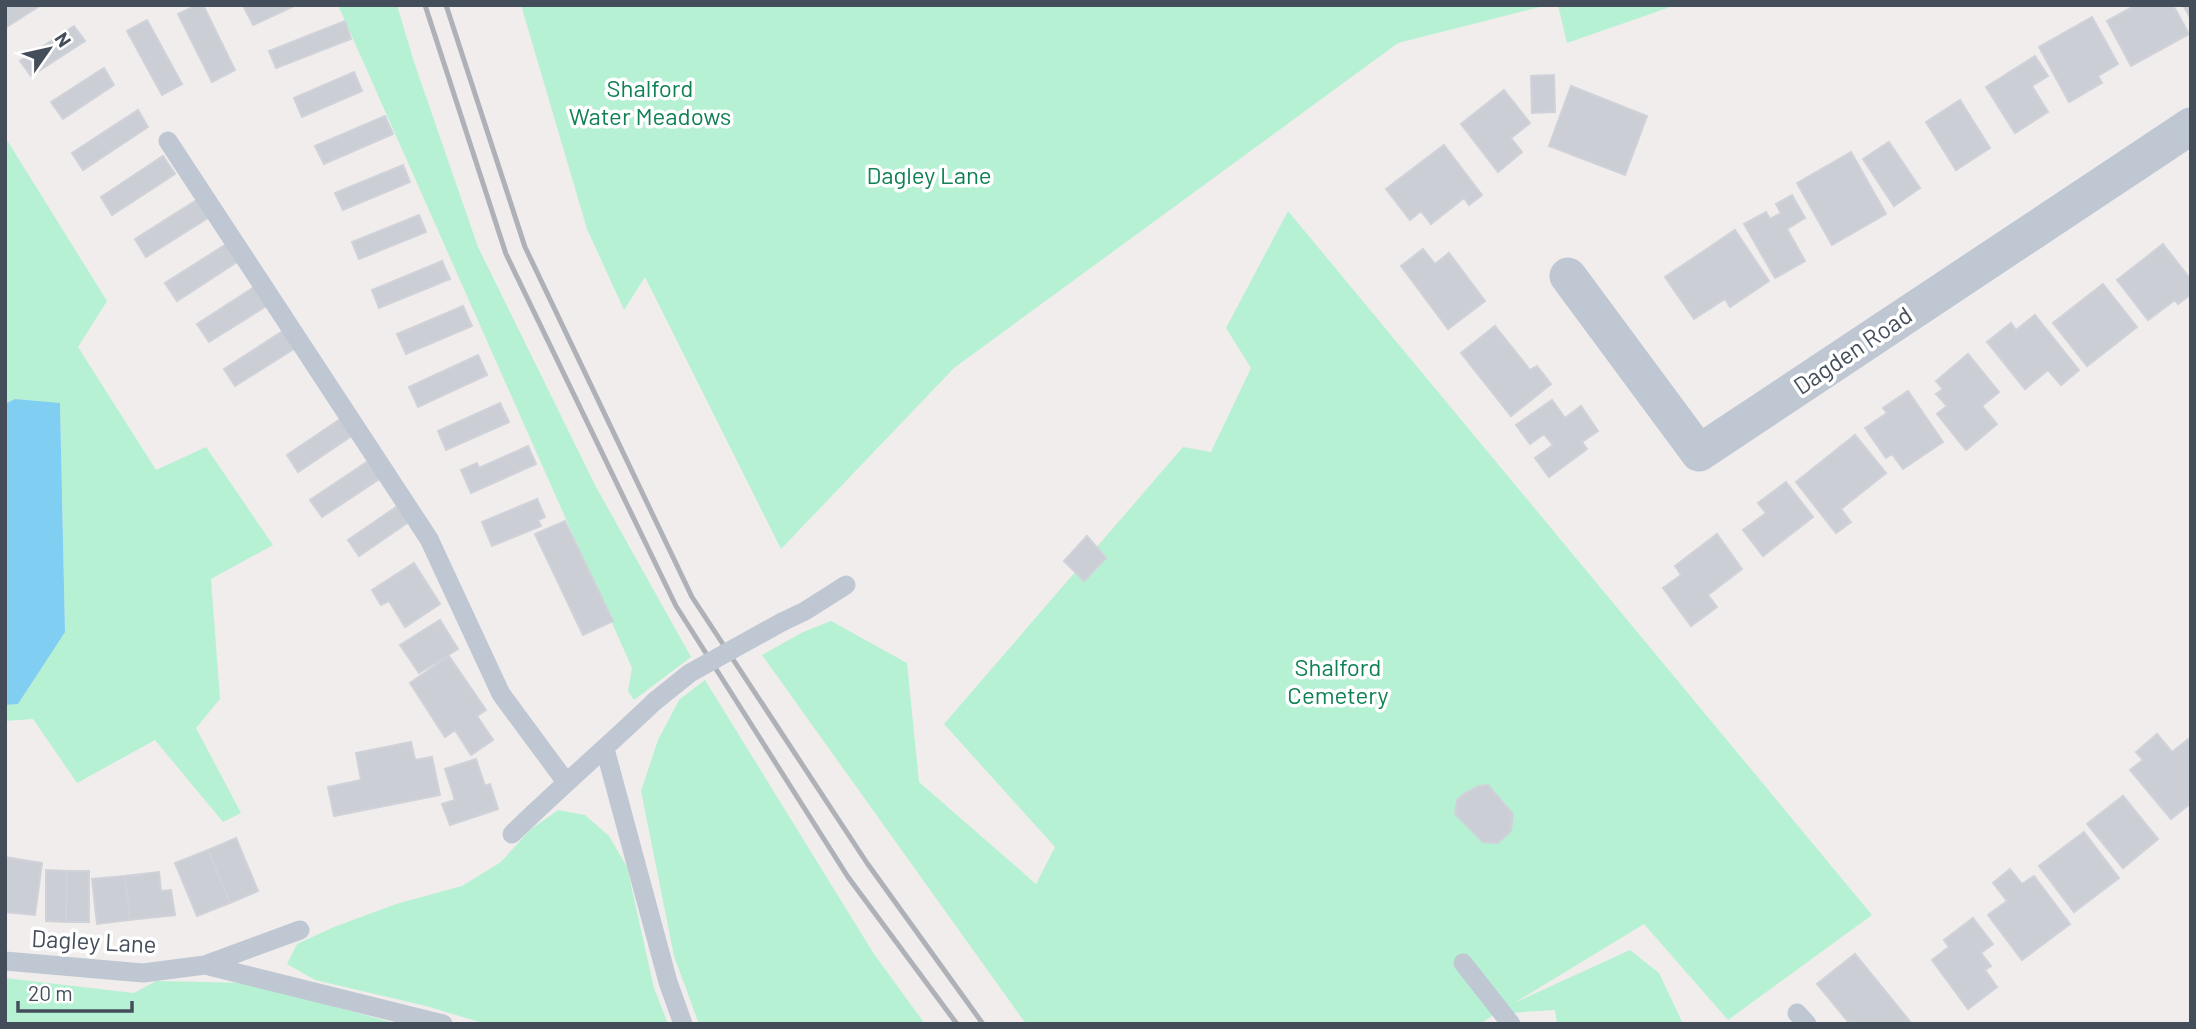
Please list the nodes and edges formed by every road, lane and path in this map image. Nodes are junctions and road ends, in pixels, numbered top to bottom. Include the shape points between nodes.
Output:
1 (2191, 126) edge
2 (168, 141) dead end
3 (1568, 276) dead end
4 (846, 585) dead end
5 (605, 749) junction
6 (566, 782) junction
7 (512, 834) dead end
8 (300, 930) dead end
9 (5, 961) edge
10 (1463, 963) dead end
11 (205, 965) junction
12 (443, 1024) edge
13 (683, 1024) edge
14 (1511, 1024) edge

1 - 3 street, Dagden Road via 1699,453
2 - 6 lane via 429,539 501,694
4 - 5 lane, bridge via 690,673
5 - 6 lane
5 - 13 lane
6 - 7 lane
8 - 11 lane, Dagley Lane
9 - 11 lane, Dagley Lane via 143,973
10 - 14 lane
11 - 12 lane

